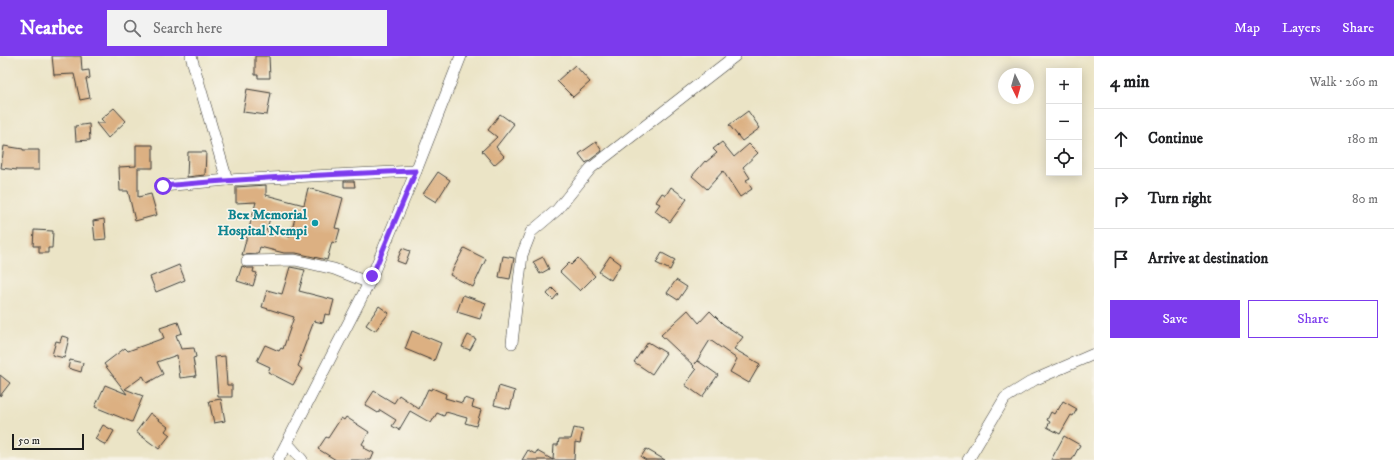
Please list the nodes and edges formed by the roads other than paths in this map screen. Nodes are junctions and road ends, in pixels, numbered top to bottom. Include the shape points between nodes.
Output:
1 (191, 56) edge
2 (461, 56) edge
3 (735, 56) edge
4 (416, 171) junction
5 (227, 180) junction
6 (163, 186) dead end
7 (247, 261) dead end
8 (369, 283) junction
9 (512, 343) dead end
10 (1094, 354) edge
11 (286, 443) junction
12 (278, 460) edge
13 (302, 460) edge
14 (968, 460) edge

1 - 5 street
2 - 4 street
3 - 9 street via 591,168 557,210 531,232 522,255
4 - 5 street
4 - 8 street
5 - 6 street
7 - 8 street via 295,260 334,269
8 - 11 street
10 - 14 street via 1034,380 1005,398
11 - 12 street
11 - 13 street

